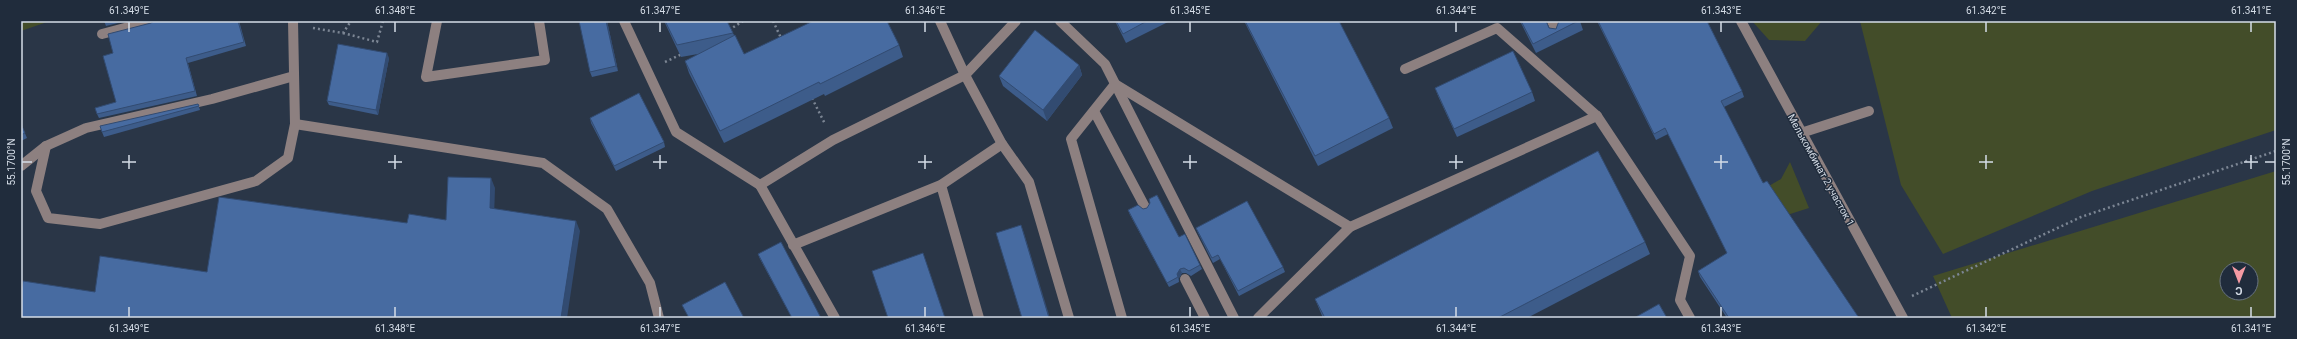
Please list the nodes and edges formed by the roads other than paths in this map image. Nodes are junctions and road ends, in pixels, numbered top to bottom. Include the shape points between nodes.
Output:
1 (151, 21) edge
2 (437, 21) edge
3 (539, 21) edge
4 (624, 21) edge
5 (940, 21) edge
6 (1016, 21) edge
7 (1060, 21) edge
8 (1552, 21) edge
9 (1741, 21) edge
10 (293, 22) edge
11 (1558, 32) edge
12 (102, 34) dead end
13 (1405, 69) dead end
14 (966, 75) junction
15 (294, 76) junction
16 (1115, 84) junction
17 (1094, 111) junction
18 (1869, 111) dead end
19 (1597, 116) junction
20 (295, 124) junction
21 (1801, 133) junction
22 (1002, 144) junction
23 (46, 146) junction
24 (21, 166) edge
25 (760, 185) junction
26 (940, 185) junction
27 (1144, 207) edge
28 (1350, 227) junction
29 (793, 245) junction
30 (1185, 279) dead end
31 (659, 318) edge
32 (835, 318) edge
33 (979, 318) edge
34 (1069, 318) edge
35 (1122, 318) edge
36 (1205, 318) edge
37 (1234, 318) edge
38 (1258, 318) edge
39 (1690, 318) edge
40 (1903, 318) edge

1 - 12 street
2 - 3 street via 426,76 545,60
4 - 25 street via 676,132
5 - 14 street
6 - 14 street
7 - 16 street via 1105,64
8 - 11 street
9 - 21 street, Мелькомбинат 2 участок 1
10 - 15 street
13 - 19 street via 1497,28
14 - 22 street
14 - 25 street via 833,140
15 - 20 street
15 - 23 street via 212,99 86,128
16 - 17 street
16 - 28 street
16 - 37 street
17 - 27 street
17 - 35 street via 1071,139
18 - 21 street
19 - 28 street
19 - 39 street via 1690,256 1680,300
20 - 23 street via 288,158 256,181 100,224 48,218 36,192
20 - 31 street via 544,163 607,209 650,283
21 - 40 street, Мелькомбинат 2 участок 1
22 - 26 street
22 - 34 street via 1029,182
23 - 24 street
25 - 29 street
26 - 29 street
26 - 33 street
28 - 38 street
29 - 32 street
30 - 36 street

